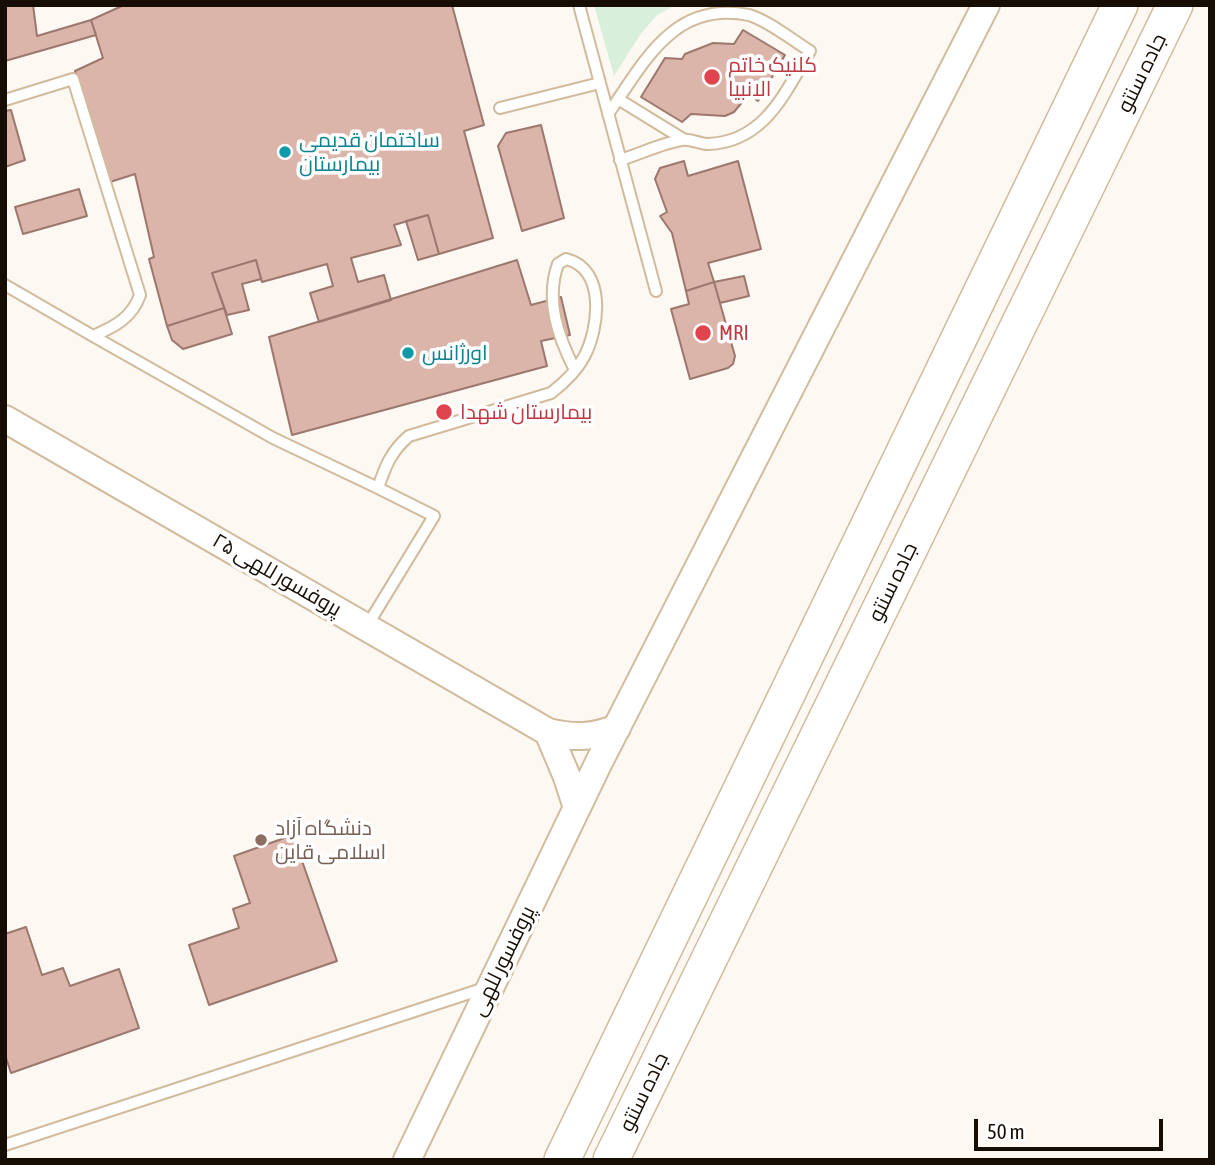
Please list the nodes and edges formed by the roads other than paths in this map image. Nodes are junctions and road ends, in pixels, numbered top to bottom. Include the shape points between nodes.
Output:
1 (579, 5) edge
2 (962, 5) edge
3 (986, 5) edge
4 (1120, 5) edge
5 (1175, 5) edge
6 (971, 35) junction
7 (600, 83) junction
8 (618, 99) junction
9 (5, 100) edge
10 (500, 108) dead end
11 (608, 114) junction
12 (684, 139) junction
13 (621, 160) junction
14 (5, 285) edge
15 (656, 291) dead end
16 (93, 337) junction
17 (575, 370) junction
18 (5, 419) edge
19 (378, 488) junction
20 (367, 626) junction
21 (617, 728) junction
22 (548, 732) junction
23 (577, 808) junction
24 (491, 986) junction
25 (5, 1145) edge
26 (407, 1160) edge
27 (562, 1160) edge
28 (611, 1160) edge

1 - 7 lane
2 - 6 street
3 - 6 street, پروفسور للهی
4 - 27 main road, جاده سنتو
5 - 28 main road, جاده سنتو
6 - 21 street, پروفسور للهی
7 - 10 lane
7 - 11 lane
8 - 11 lane
8 - 12 lane
8 - 12 lane via 662,34 693,12 720,9 750,15 810,51 775,111 756,128 707,144
9 - 16 lane via 73,79 140,295 122,322
11 - 13 lane
12 - 13 lane
13 - 15 lane
14 - 16 lane
16 - 19 lane via 273,438
17 - 17 lane via 589,346 595,290 581,267 566,259 558,264 551,295 563,345
17 - 19 lane via 551,393 409,436 387,462
18 - 20 street, پروفسور للهی ۲۵
19 - 20 lane via 434,516
20 - 22 street, پروفسور للهی ۲۵
21 - 22 street via 573,738
21 - 23 street, پروفسور للهی
22 - 23 street
23 - 24 street, پروفسور للهی
24 - 25 lane
24 - 26 street, پروفسور للهی

